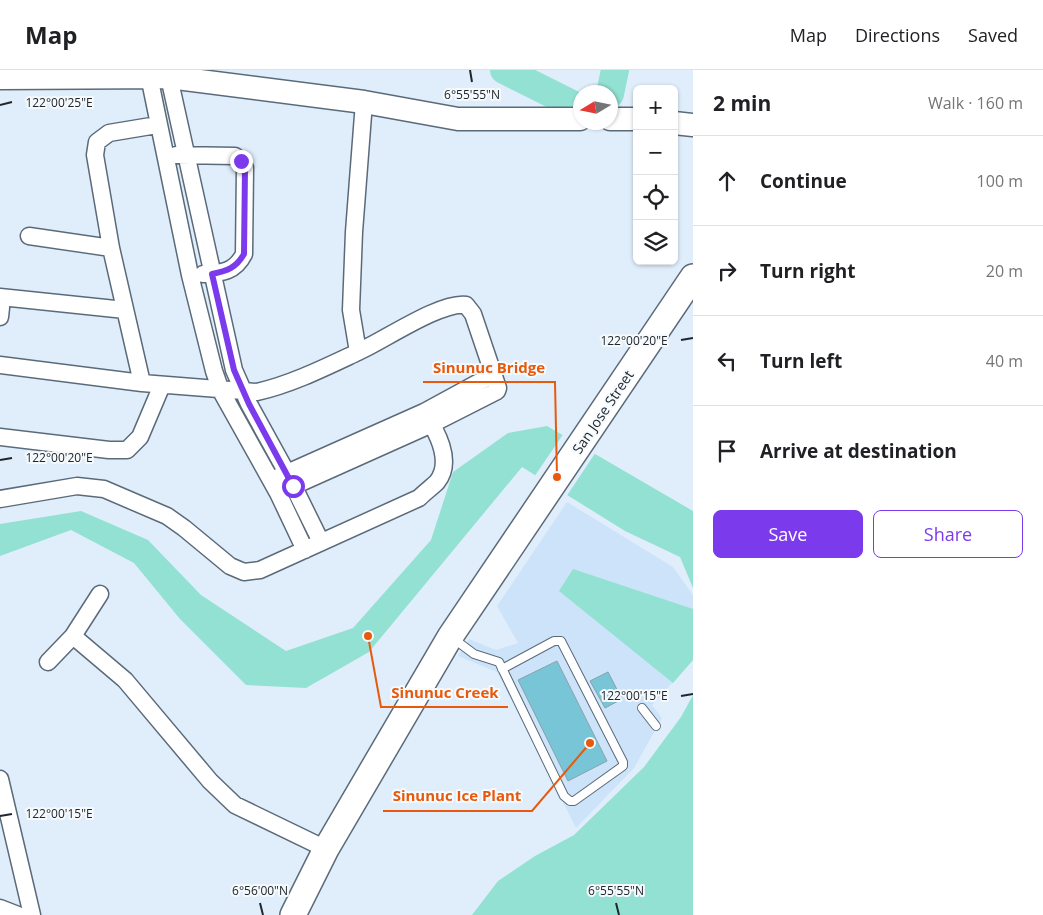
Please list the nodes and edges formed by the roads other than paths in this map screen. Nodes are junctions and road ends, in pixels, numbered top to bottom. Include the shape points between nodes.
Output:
1 (159, 76) junction
2 (0, 78) edge
3 (364, 102) junction
4 (573, 119) edge
5 (618, 119) edge
6 (633, 119) edge
7 (678, 123) edge
8 (158, 125) junction
9 (693, 125) edge
10 (165, 154) junction
11 (187, 155) junction
12 (29, 236) dead end
13 (111, 248) junction
14 (212, 274) junction
15 (190, 275) junction
16 (693, 277) edge
17 (1, 298) edge
18 (125, 310) junction
19 (0, 317) edge
20 (358, 352) junction
21 (0, 365) edge
22 (142, 383) junction
23 (162, 385) junction
24 (221, 391) junction
25 (243, 393) junction
26 (428, 418) junction
27 (0, 437) edge
28 (282, 483) junction
29 (0, 499) edge
30 (321, 542) junction
31 (305, 550) junction
32 (100, 594) dead end
33 (73, 636) junction
34 (450, 637) junction
35 (48, 662) dead end
36 (502, 669) junction
37 (642, 708) dead end
38 (656, 726) dead end
39 (0, 778) edge
40 (326, 849) junction
41 (0, 908) edge
42 (18, 915) edge
43 (32, 915) edge
44 (293, 915) edge

1 - 2 street
1 - 3 street
1 - 8 street
1 - 11 street
3 - 4 street via 458,118
3 - 20 street via 351,310
5 - 6 street
7 - 9 street
8 - 10 street
8 - 13 street via 109,133 97,142 95,156
10 - 11 street
10 - 15 street
11 - 14 street
11 - 14 street via 235,156 245,168 244,254 238,264
12 - 13 street
13 - 18 street
14 - 15 street
14 - 25 street via 234,370
15 - 24 street
16 - 34 main road, San Jose Street
17 - 18 street
17 - 19 street
18 - 22 street
20 - 25 street via 275,388
20 - 26 street via 448,306 466,305 473,314 497,391
21 - 22 street
22 - 23 street
23 - 24 street
23 - 27 street via 140,437 126,450
24 - 25 street
24 - 28 street
25 - 28 street
26 - 28 street
26 - 30 street via 444,454 444,468 438,481 419,498
28 - 30 street
28 - 31 street
29 - 31 street via 77,486 104,489 167,516 230,566 244,572 260,570
30 - 31 street
32 - 33 street
33 - 35 street
33 - 40 street via 125,680 210,781 235,805
34 - 36 lane via 474,654 499,662
34 - 40 main road, San Jose Street
36 - 36 lane via 564,796 570,801 623,766 560,641 554,641
37 - 38 lane
39 - 43 street
40 - 44 main road, San Jose Street
41 - 42 street

